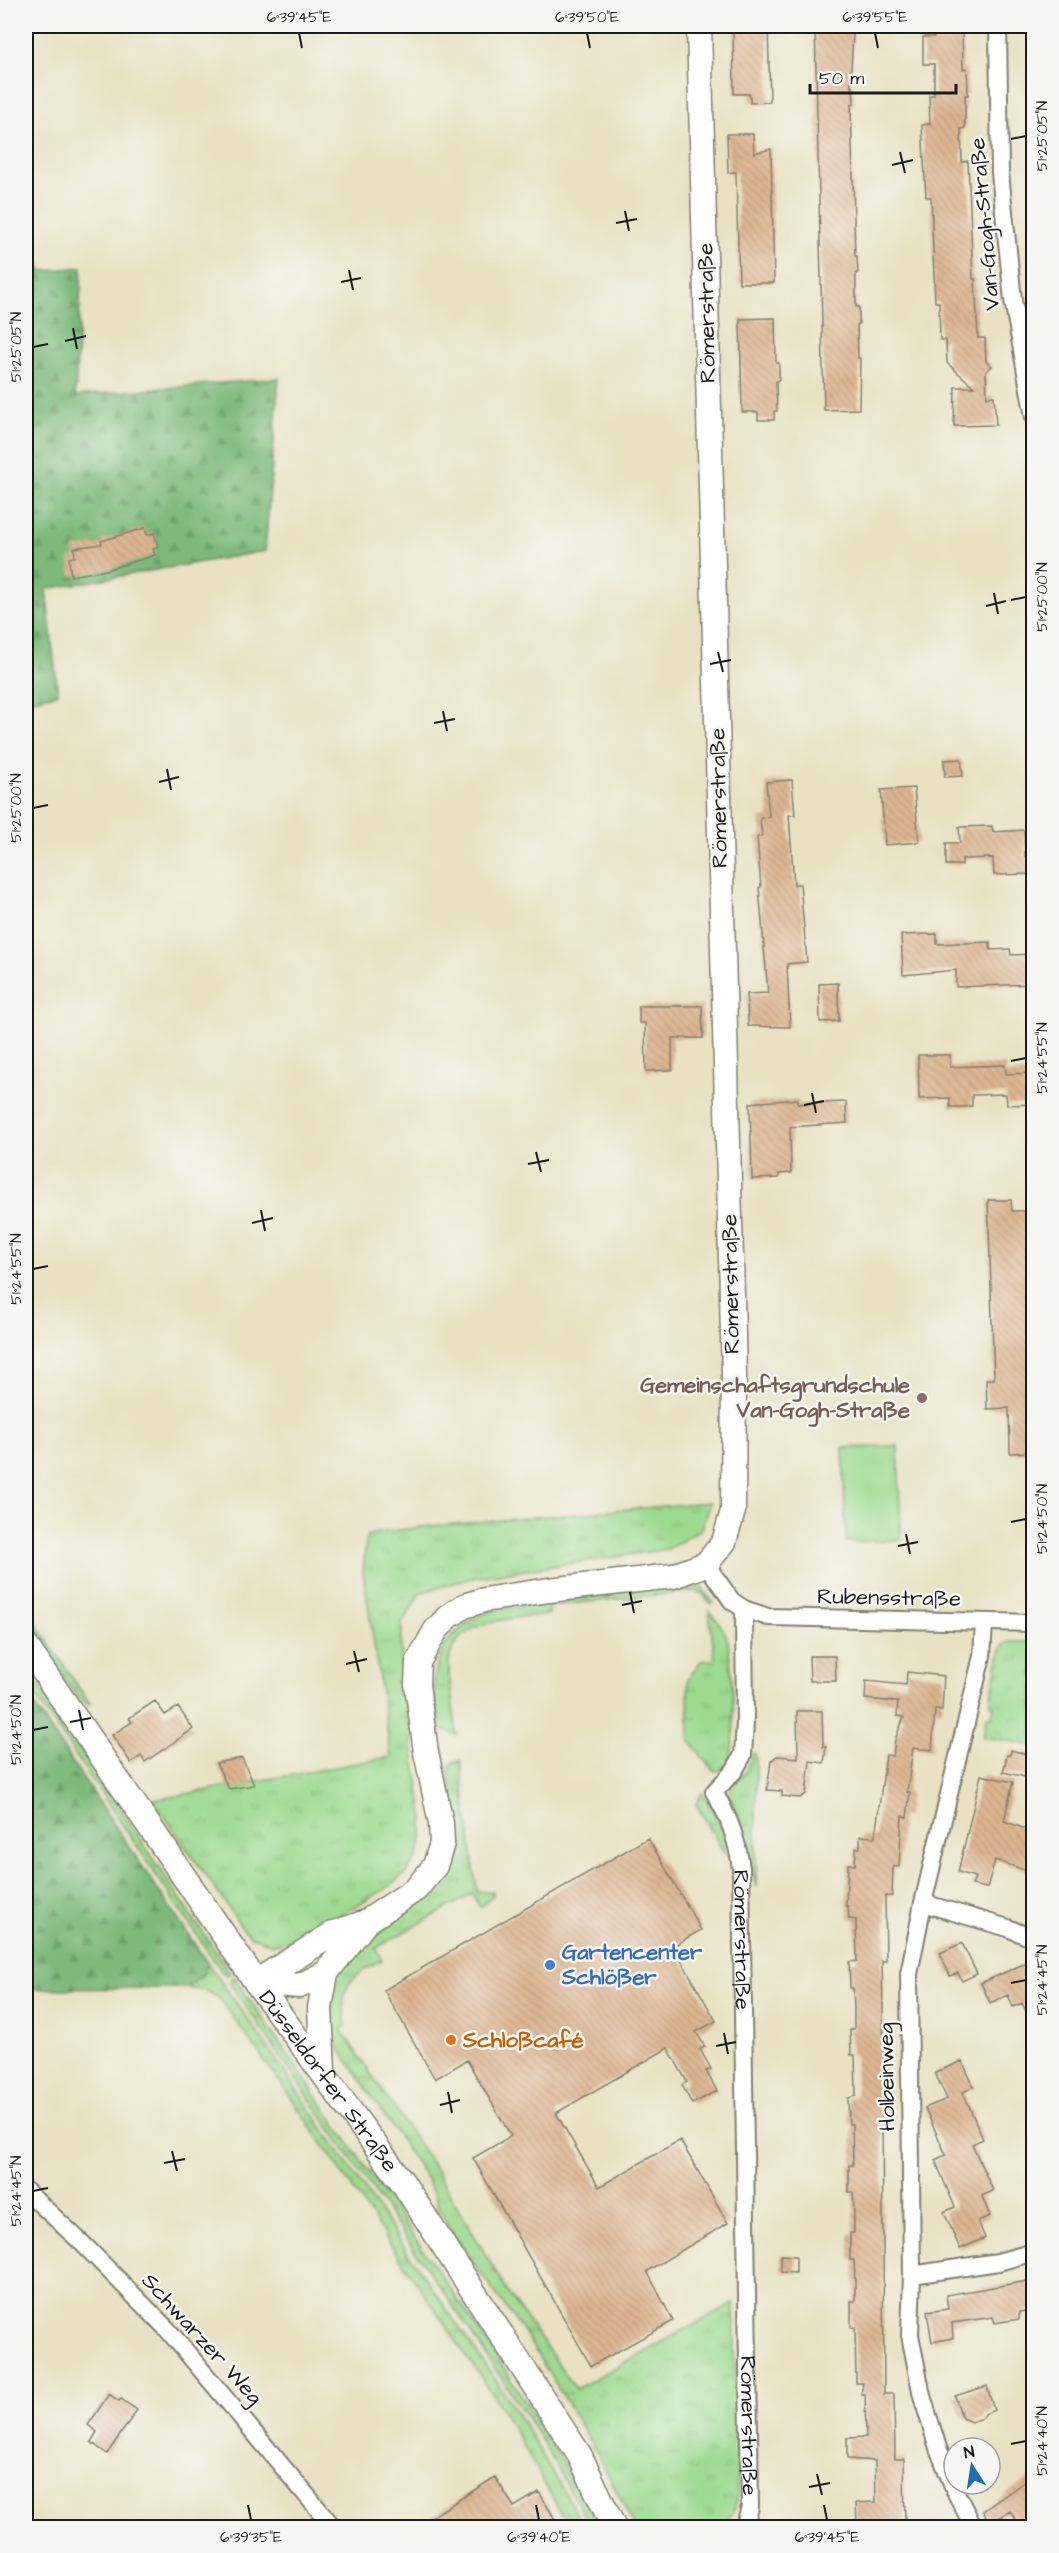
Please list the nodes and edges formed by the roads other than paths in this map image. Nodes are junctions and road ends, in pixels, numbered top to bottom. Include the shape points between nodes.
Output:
1 (699, 26) edge
2 (998, 26) edge
3 (1034, 417) edge
4 (706, 1564) junction
5 (744, 1609) junction
6 (984, 1623) junction
7 (1034, 1623) edge
8 (26, 1646) edge
9 (923, 1903) junction
10 (366, 1922) junction
11 (1034, 1939) edge
12 (326, 1973) junction
13 (256, 1982) junction
14 (322, 2072) junction
15 (26, 2192) edge
16 (1034, 2253) edge
17 (912, 2275) junction
18 (334, 2528) edge
19 (614, 2528) edge
20 (744, 2528) edge
21 (974, 2528) edge

1 - 4 street, Römerstraße via 734,1374 733,1511 724,1542
2 - 3 street, Van-Gogh-Straße via 1000,173 1013,300
4 - 5 street via 732,1601
4 - 10 street via 673,1576 484,1600 464,1606 436,1630 418,1662 417,1684 442,1843 435,1866 416,1889
5 - 6 street, Rubensstraße via 768,1617
5 - 20 street, Römerstraße via 742,1755 734,1771 714,1792 736,1838 741,1868 750,2507
6 - 7 street, Rubensstraße
6 - 9 street, Holbeinweg via 980,1665
8 - 13 street, Düsseldorfer Straße
9 - 11 street
9 - 17 street, Holbeinweg via 909,1974
10 - 12 street
10 - 13 street via 334,1933
12 - 13 street via 298,1986
12 - 14 street via 320,2008
13 - 14 street, Düsseldorfer Straße
14 - 19 street, Düsseldorfer Straße via 403,2183 580,2456
15 - 18 street, Schwarzer Weg via 167,2329
16 - 17 street
17 - 21 street, Holbeinweg via 910,2335 922,2396 938,2448

